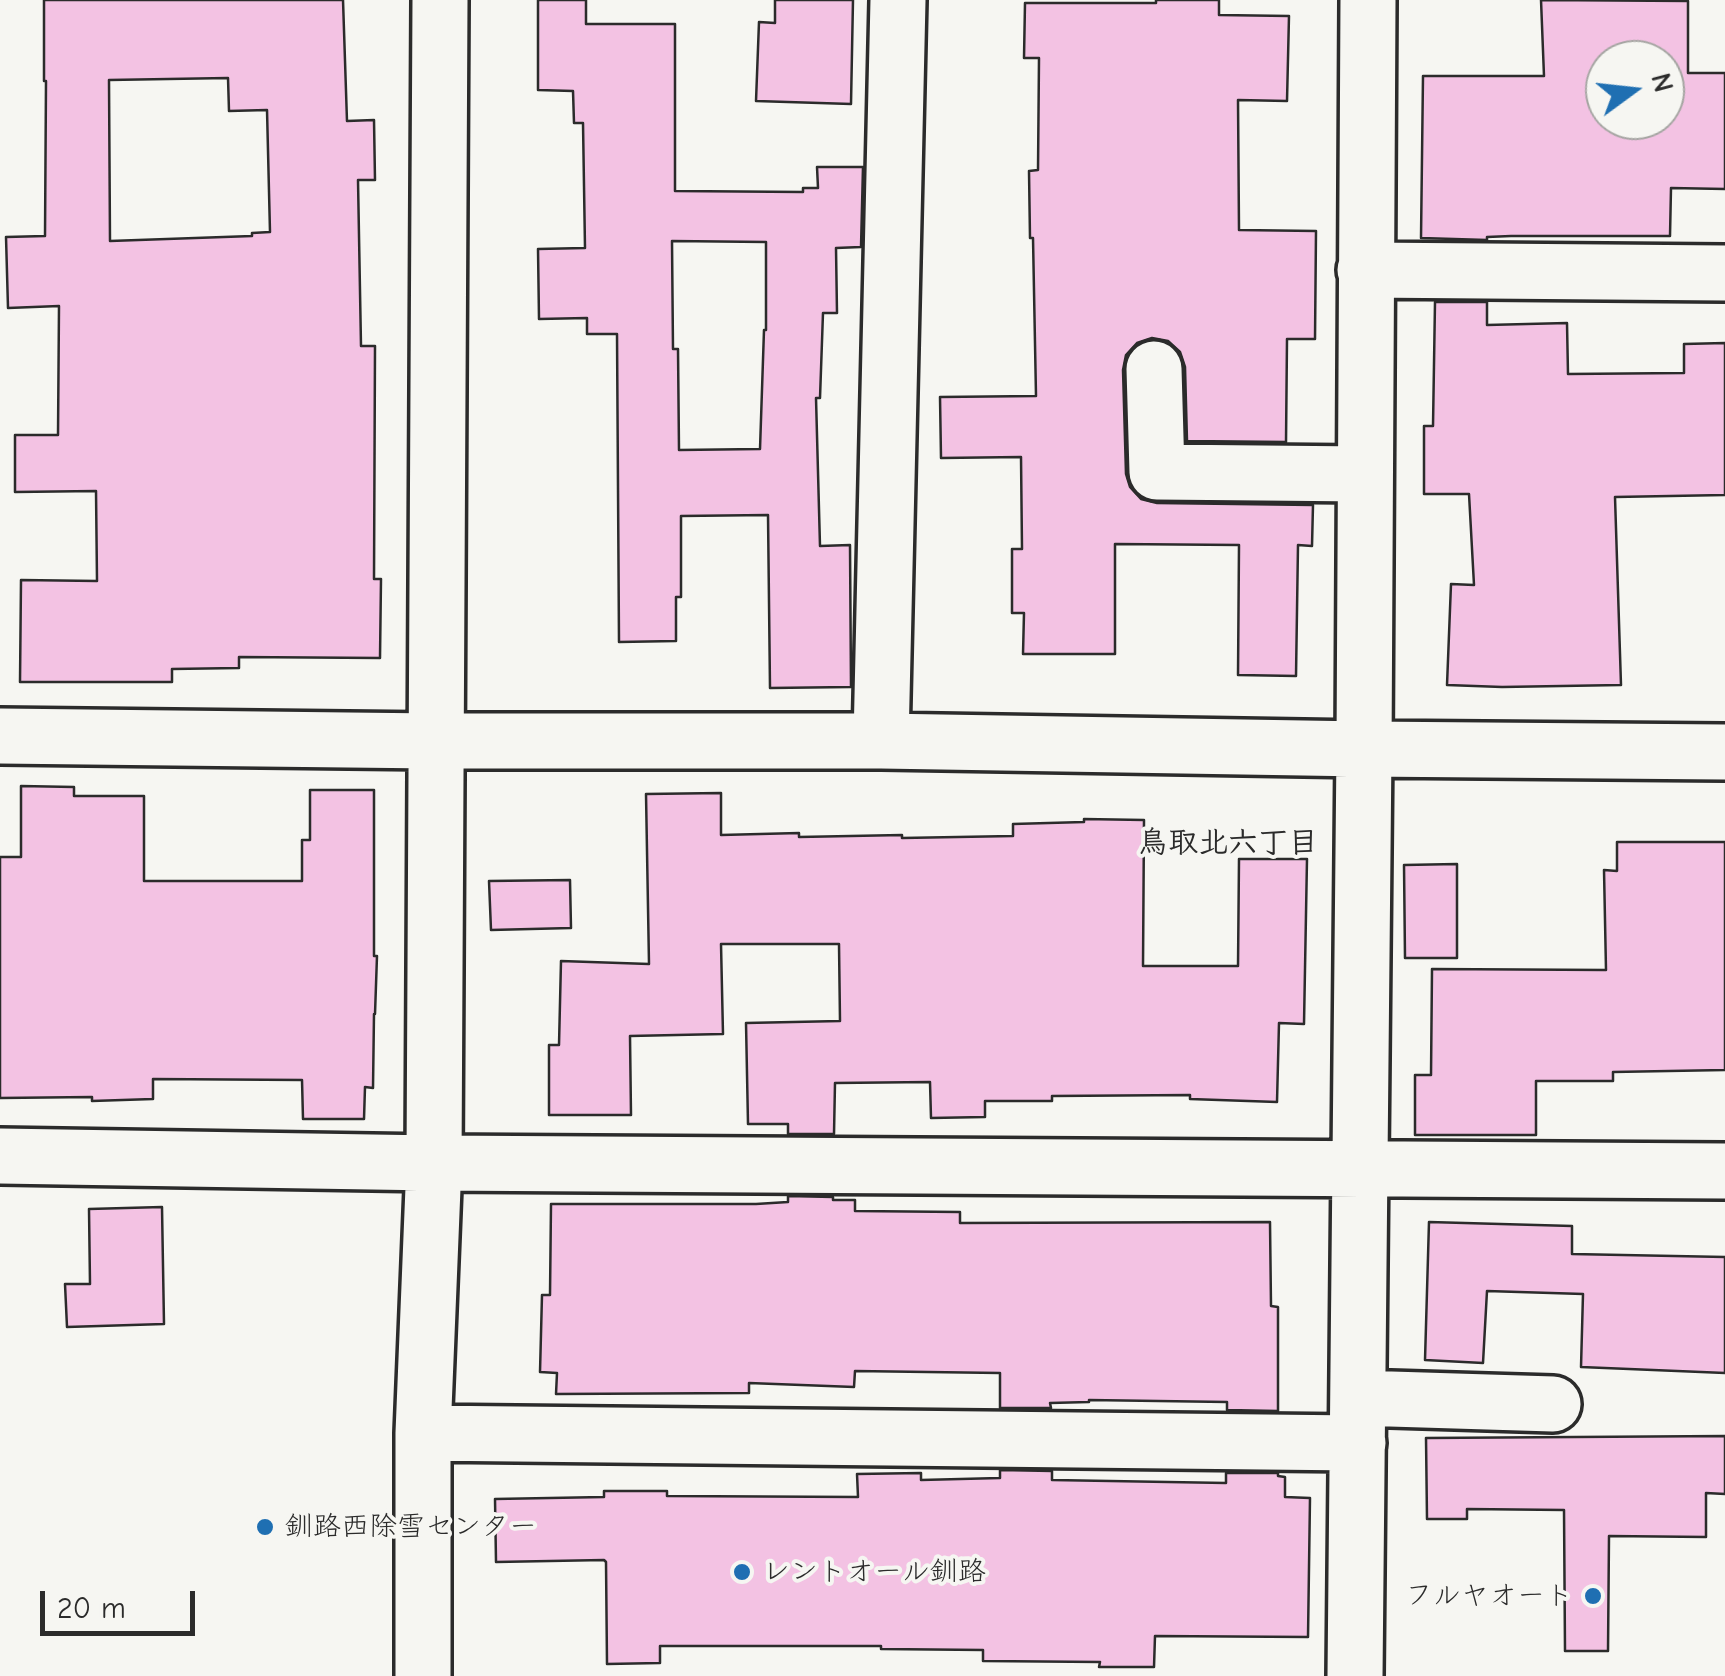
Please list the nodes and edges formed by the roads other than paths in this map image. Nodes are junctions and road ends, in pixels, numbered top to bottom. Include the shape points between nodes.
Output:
1 (440, 0) edge
2 (898, 0) edge
3 (1368, 0) edge
4 (1365, 270) junction
5 (1725, 273) edge
6 (1154, 370) dead end
7 (1365, 474) junction
8 (0, 736) edge
9 (435, 741) junction
10 (881, 741) junction
11 (1364, 750) junction
12 (1725, 752) edge
13 (0, 1156) edge
14 (434, 1163) junction
15 (1360, 1168) junction
16 (1725, 1170) edge
17 (1553, 1404) dead end
18 (1358, 1421) junction
19 (424, 1433) junction
20 (423, 1676) edge
21 (1355, 1676) edge

1 - 9 street
2 - 10 street
3 - 4 street
4 - 5 street
4 - 7 street
6 - 7 street via 1158,472
7 - 11 street
8 - 9 street
9 - 10 street
9 - 14 street
10 - 11 street
11 - 12 street
11 - 15 street
13 - 14 street
14 - 15 street
14 - 19 street
15 - 16 street
15 - 18 street
17 - 18 street
18 - 19 street
18 - 21 street
19 - 20 street

